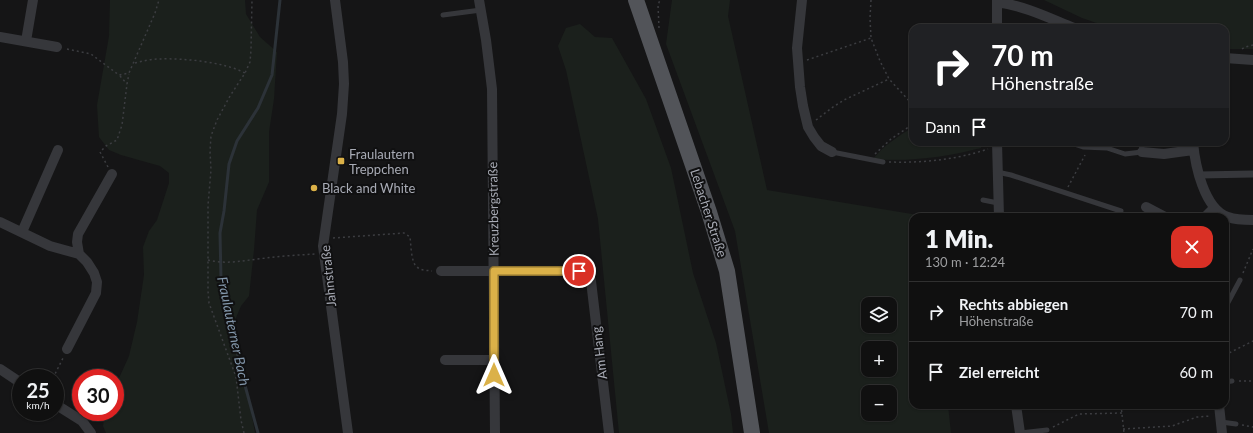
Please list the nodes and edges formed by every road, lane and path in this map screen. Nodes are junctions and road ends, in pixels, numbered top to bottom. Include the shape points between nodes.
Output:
1 (33, 0) edge
2 (159, 0) edge
3 (252, 0) edge
4 (335, 0) edge
5 (636, 0) edge
6 (802, 0) edge
7 (871, 0) edge
8 (997, 1) edge
9 (480, 5) edge
10 (442, 16) dead end
11 (997, 24) edge
12 (1064, 24) edge
13 (0, 37) edge
14 (871, 38) junction
15 (26, 41) junction
16 (57, 47) joint
17 (1229, 58) edge
18 (1253, 60) edge
19 (797, 62) junction
20 (134, 63) junction
21 (246, 72) junction
22 (129, 73) junction
23 (119, 75) junction
24 (889, 79) junction
25 (127, 84) junction
26 (909, 101) edge
27 (808, 127) junction
28 (909, 127) edge
29 (990, 146) edge
30 (996, 146) edge
31 (1080, 146) edge
32 (1141, 146) edge
33 (1193, 146) edge
34 (1089, 147) junction
35 (58, 150) dead end
36 (832, 152) joint
37 (1142, 152) junction
38 (869, 160) junction
39 (883, 162) joint
40 (998, 172) junction
41 (112, 174) joint
42 (1253, 174) edge
43 (1199, 175) junction
44 (1066, 193) junction
45 (983, 200) dead end
46 (998, 203) junction
47 (1146, 207) dead end
48 (1214, 208) junction
49 (1121, 211) dead end
50 (999, 213) edge
51 (1157, 213) edge
52 (1209, 213) edge
53 (1221, 213) edge
54 (1229, 217) edge
55 (1253, 220) edge
56 (0, 222) edge
57 (22, 232) junction
58 (324, 239) junction
59 (1253, 249) edge
60 (324, 253) junction
61 (79, 254) junction
62 (208, 260) junction
63 (441, 271) joint
64 (494, 271) junction
65 (1240, 280) joint
66 (1229, 301) edge
67 (1253, 341) edge
68 (67, 349) joint
69 (1229, 353) edge
70 (445, 360) dead end
71 (494, 360) junction
72 (0, 369) edge
73 (57, 369) edge
74 (12, 377) edge
75 (1229, 381) edge
76 (1232, 381) joint
77 (1253, 381) edge
78 (1017, 409) edge
79 (1122, 409) edge
80 (64, 410) edge
81 (1122, 413) junction
82 (1220, 414) edge
83 (1236, 424) joint
84 (1253, 427) edge
85 (1047, 430) joint
86 (1123, 430) junction
87 (91, 433) edge
88 (244, 433) edge
89 (348, 433) edge
90 (494, 433) edge
91 (609, 433) edge
92 (752, 433) edge
93 (1020, 433) edge
94 (1124, 433) edge
95 (1222, 433) edge

1 - 15 street
2 - 20 path
3 - 21 path via 252,50
4 - 58 street, Jahnstraße via 344,84
5 - 92 main road, Lebacher Straße via 710,212 727,271
6 - 19 street
7 - 14 path
8 - 11 street
8 - 12 street via 1025,8
9 - 10 lane, Kreuzbergstraße
9 - 64 street, Kreuzbergstraße via 492,89
13 - 15 street
14 - 19 path
14 - 24 path
15 - 16 street
16 - 23 path via 91,54
17 - 18 street
19 - 27 street
20 - 21 path via 158,59 194,60
20 - 22 path
21 - 62 path via 230,96 211,136
22 - 23 path
22 - 25 path
23 - 25 path
24 - 26 path
24 - 27 path via 844,100
25 - 41 path via 119,135 117,140 100,152
27 - 36 street via 821,146
28 - 38 path via 891,139
29 - 39 path via 955,158 919,163
30 - 40 street
31 - 34 lane
32 - 37 lane
33 - 37 street via 1164,154
33 - 43 street
34 - 37 lane via 1107,148 1124,154
34 - 44 path
35 - 57 street
36 - 38 lane
38 - 39 lane
40 - 44 lane
40 - 46 street
41 - 61 street via 78,234
42 - 43 street
43 - 48 street
44 - 49 lane
45 - 46 lane
46 - 50 street
47 - 51 street
48 - 52 street
48 - 53 street
54 - 55 street
56 - 57 street
57 - 61 street via 50,246
58 - 60 street, Jahnstraße
58 - 63 path via 404,233 410,237 414,264 417,268
59 - 65 path
60 - 62 path via 225,263
60 - 89 street, Jahnstraße
61 - 68 street via 94,273 97,282 96,292
62 - 88 path via 209,303 236,376
63 - 64 street
64 - 71 street, Kreuzbergstraße
64 - 91 street, Am Hang via 579,271 587,274 591,281
65 - 66 lane
67 - 69 path
68 - 73 path
70 - 71 street
71 - 90 street, Kreuzbergstraße
72 - 74 street
75 - 76 lane
76 - 77 path
78 - 93 street
79 - 81 path
80 - 87 street via 82,421
81 - 85 path via 1079,414
81 - 86 path
82 - 83 lane
82 - 86 path via 1197,417 1172,426
82 - 95 street
83 - 84 path
85 - 93 lane
86 - 94 path

